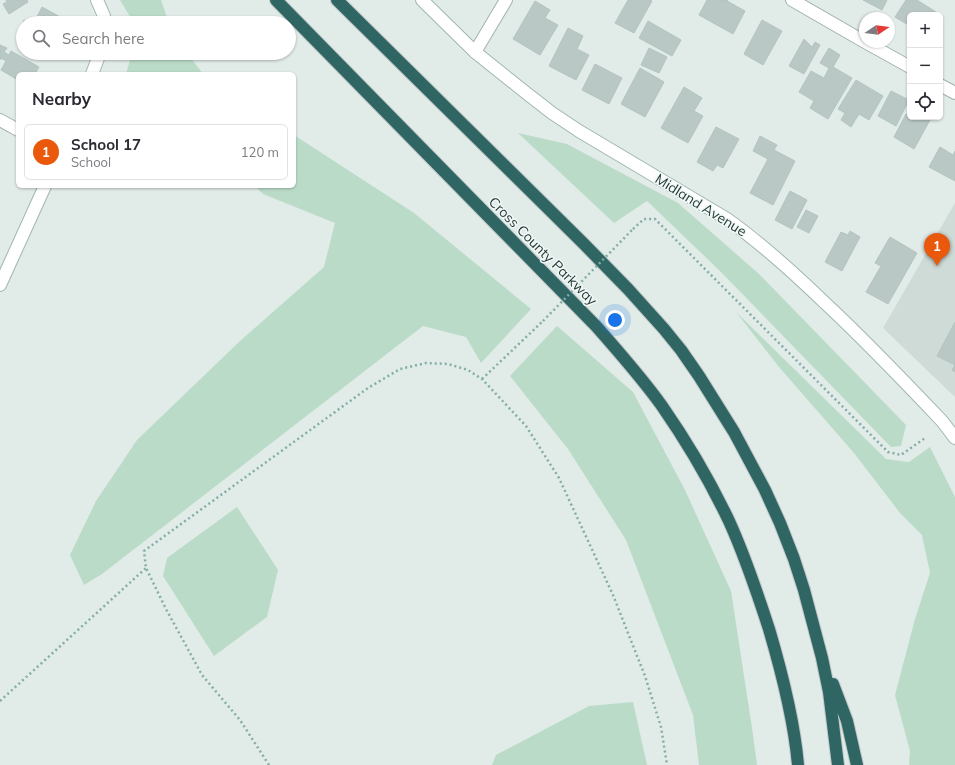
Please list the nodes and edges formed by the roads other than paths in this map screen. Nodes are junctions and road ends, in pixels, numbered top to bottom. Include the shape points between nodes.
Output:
1 (97, 0) edge
2 (276, 0) edge
3 (337, 0) edge
4 (422, 0) edge
5 (506, 0) edge
6 (792, 0) edge
7 (103, 16) edge
8 (292, 16) edge
9 (296, 20) edge
10 (859, 39) edge
11 (875, 48) edge
12 (475, 52) junction
13 (97, 60) edge
14 (907, 66) edge
15 (93, 72) edge
16 (943, 87) edge
17 (955, 93) edge
18 (0, 120) edge
19 (16, 129) edge
20 (44, 188) edge
21 (0, 285) edge
22 (955, 438) edge
23 (822, 658) junction
24 (798, 765) edge
25 (838, 765) edge
26 (857, 765) edge

1 - 7 street
2 - 8 highway, Cross County Parkway
3 - 23 highway via 583,243 628,289 681,350 730,425 766,490 798,571
4 - 12 street, Midland Avenue
5 - 12 street
6 - 10 street
9 - 24 highway, Cross County Parkway via 592,322 637,373 680,433 728,521 756,591 786,693
11 - 14 street
12 - 22 street, Midland Avenue via 524,92 579,131 749,234 842,318
13 - 15 street
16 - 17 street
18 - 19 street
20 - 21 street
23 - 25 highway
23 - 26 highway via 847,721

